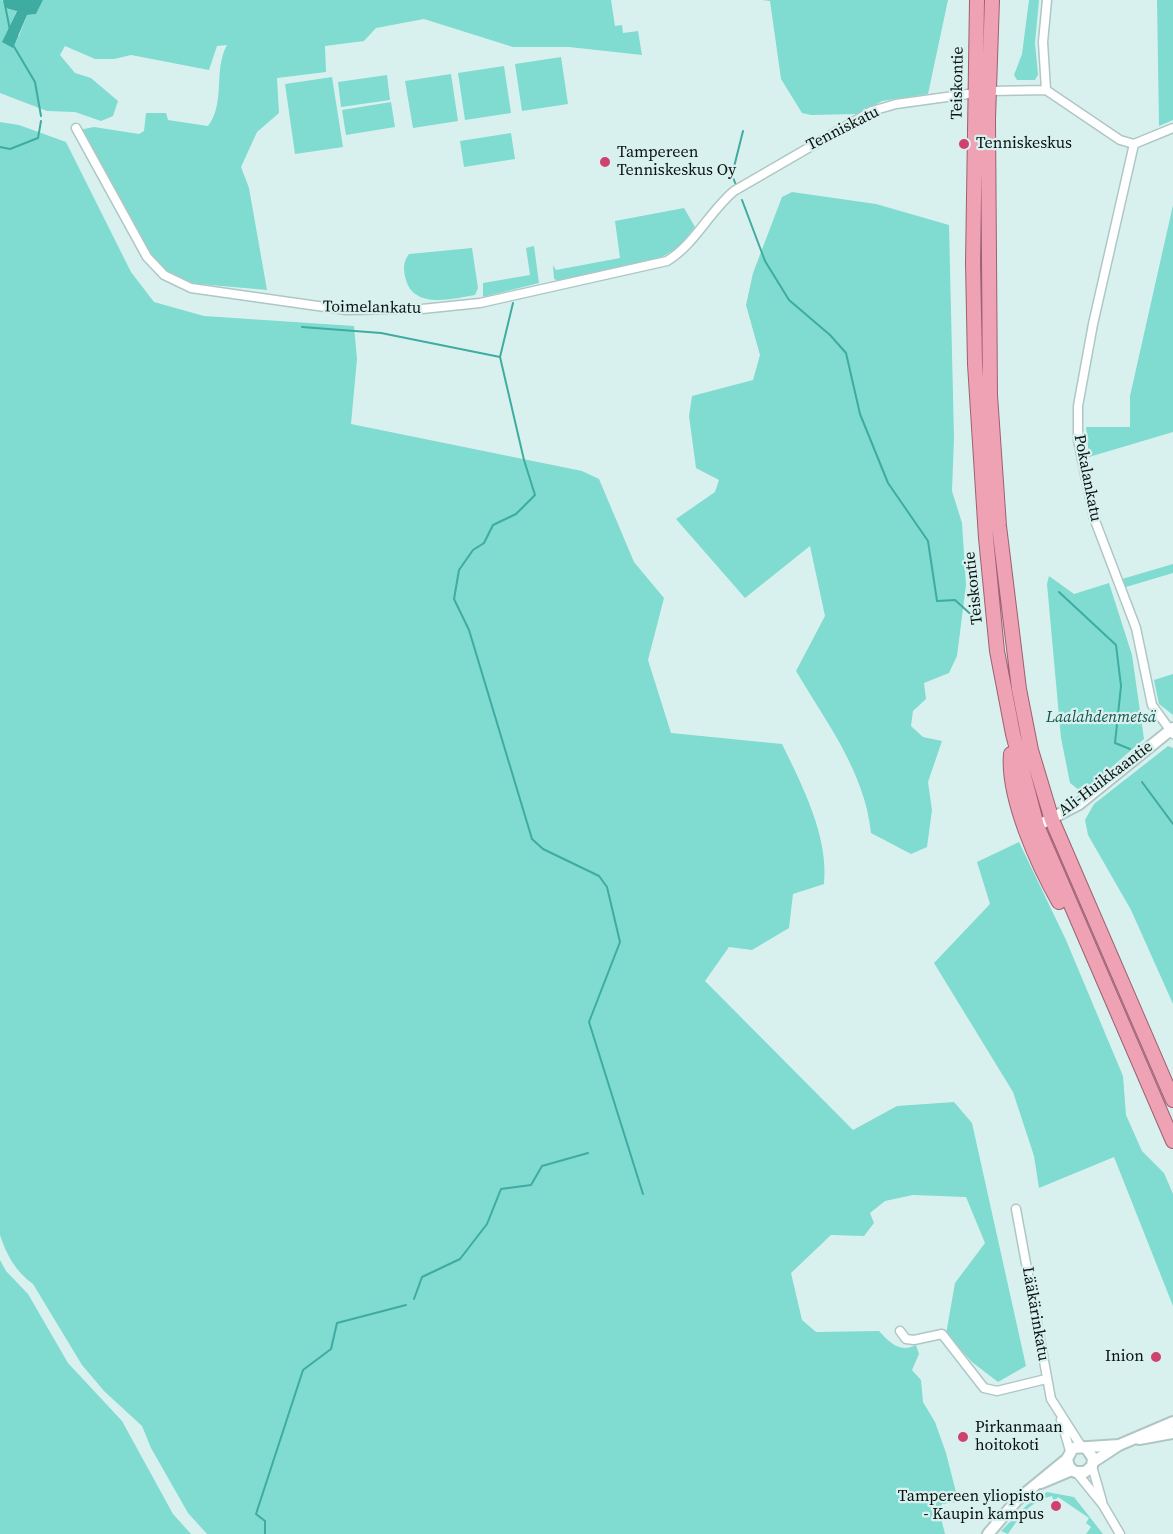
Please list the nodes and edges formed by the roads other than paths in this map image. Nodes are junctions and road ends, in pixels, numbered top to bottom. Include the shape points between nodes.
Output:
1 (977, 0) edge
2 (993, 0) edge
3 (1047, 0) edge
4 (1046, 90) junction
5 (990, 91) junction
6 (974, 93) junction
7 (76, 128) dead end
8 (1173, 128) edge
9 (1134, 144) junction
10 (724, 199) joint
11 (1172, 731) edge
12 (1013, 734) junction
13 (1052, 820) junction
14 (1037, 826) junction
15 (1076, 921) junction
16 (1173, 1100) edge
17 (1173, 1141) edge
18 (1016, 1209) dead end
19 (900, 1331) dead end
20 (1046, 1379) junction
21 (1060, 1417) junction
22 (1173, 1422) edge
23 (1173, 1433) edge
24 (1133, 1440) junction
25 (1119, 1445) junction
26 (1084, 1447) junction
27 (1068, 1455) junction
28 (1092, 1464) junction
29 (1074, 1471) junction
30 (1038, 1484) junction
31 (1103, 1505) junction
32 (988, 1534) edge
33 (1120, 1534) edge

1 - 6 highway, Teiskontie
2 - 5 highway, Teiskontie
3 - 4 street via 1042,42
4 - 5 street
4 - 9 street via 1120,140
5 - 6 street
5 - 13 highway, Teiskontie via 988,295 999,526 1019,689 1031,750
6 - 10 street, Tenniskatu via 872,111
6 - 12 highway, Teiskontie via 976,409 997,651
7 - 10 street, Toimelankatu via 147,257 164,275 191,288 302,306 346,310 457,307 654,266 677,255
8 - 9 street
9 - 11 street, Pokalankatu via 1093,324 1078,406 1078,440 1094,518 1136,628 1152,705
11 - 13 street, Ali-Huikkaantie via 1079,804
12 - 14 highway, Teiskontie
12 - 15 highway via 1010,760 1029,843 1065,912
13 - 14 street, Ali-Huikkaantie
13 - 16 highway, Teiskontie
14 - 15 highway, Teiskontie
15 - 17 highway, Teiskontie
18 - 20 street, Lääkärinkatu
19 - 20 street via 906,1339 914,1340 942,1334 984,1388 997,1391
20 - 21 street, Lääkärinkatu
21 - 26 street, Lääkärinkatu
21 - 27 street, Lääkärinkatu
22 - 24 street
23 - 24 street
24 - 25 street
25 - 26 street
25 - 28 street
26 - 27 street
26 - 28 street via 1092,1454
27 - 29 street
27 - 30 street
28 - 29 street via 1085,1472
28 - 31 street
29 - 30 street
29 - 31 street
30 - 32 street via 1009,1507
31 - 33 street

